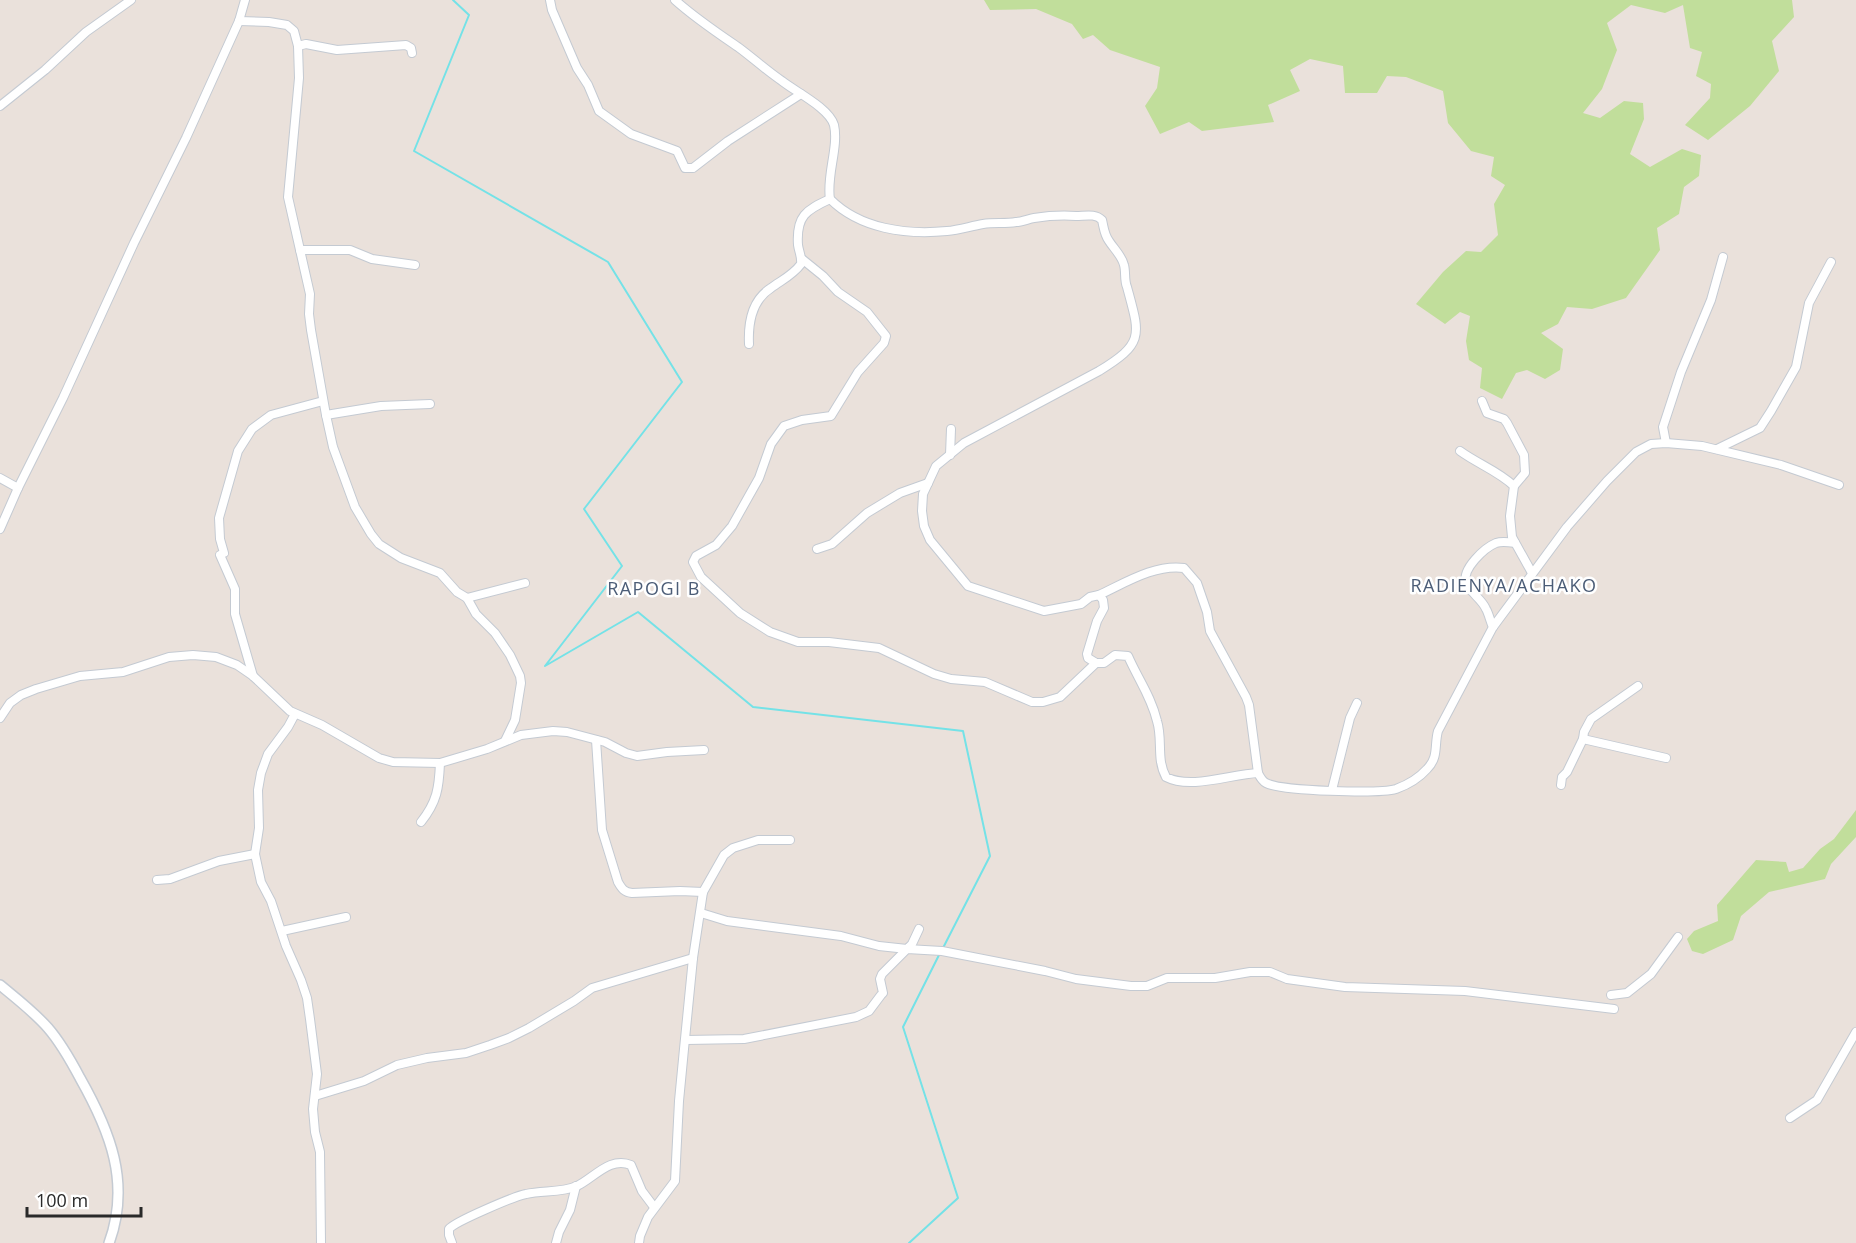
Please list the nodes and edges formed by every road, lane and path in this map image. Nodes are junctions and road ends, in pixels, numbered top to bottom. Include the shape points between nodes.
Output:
1 (131, 0) edge
2 (245, 0) edge
3 (550, 0) edge
4 (675, 0) edge
5 (239, 21) junction
6 (298, 46) junction
7 (412, 53) dead end
8 (801, 94) junction
9 (0, 106) edge
10 (830, 199) junction
11 (300, 250) junction
12 (1723, 257) dead end
13 (802, 259) junction
14 (1831, 262) dead end
15 (415, 264) dead end
16 (748, 344) dead end
17 (323, 401) junction
18 (1482, 401) dead end
19 (430, 404) dead end
20 (326, 415) junction
21 (951, 429) dead end
22 (1666, 442) junction
23 (1717, 449) junction
24 (1460, 451) dead end
25 (950, 455) junction
26 (0, 478) edge
27 (927, 483) junction
28 (1839, 485) dead end
29 (1514, 486) junction
30 (18, 488) junction
31 (0, 528) edge
32 (1515, 543) junction
33 (817, 549) dead end
34 (1532, 573) junction
35 (525, 583) dead end
36 (1099, 595) junction
37 (467, 598) junction
38 (1493, 627) junction
39 (1096, 663) junction
40 (253, 676) junction
41 (1638, 686) dead end
42 (1357, 703) dead end
43 (295, 714) junction
44 (0, 718) edge
45 (1583, 739) junction
46 (596, 740) junction
47 (505, 741) junction
48 (704, 750) dead end
49 (1666, 758) dead end
50 (440, 763) junction
51 (1258, 773) junction
52 (1561, 785) dead end
53 (1332, 790) junction
54 (421, 822) dead end
55 (790, 840) dead end
56 (255, 854) junction
57 (157, 880) dead end
58 (703, 892) junction
59 (701, 913) junction
60 (346, 917) dead end
61 (919, 929) dead end
62 (282, 931) junction
63 (1678, 937) dead end
64 (907, 949) junction
65 (693, 958) junction
66 (0, 985) edge
67 (1611, 995) dead end
68 (1614, 1009) dead end
69 (1856, 1032) edge
70 (686, 1040) junction
71 (315, 1096) junction
72 (1790, 1118) dead end
73 (576, 1186) junction
74 (654, 1207) junction
75 (109, 1243) edge
76 (321, 1243) edge
77 (452, 1243) edge
78 (556, 1243) edge
79 (639, 1243) edge

1 - 9 street via 86,32
2 - 5 street
3 - 8 street via 599,111 630,134 676,151 685,168 693,168
4 - 8 street
5 - 6 street via 287,25 294,31
5 - 30 street
6 - 7 street via 337,50 401,44 411,48
6 - 11 street via 299,78 288,197
8 - 10 street via 833,122
10 - 13 street via 801,218 798,232
10 - 25 street via 838,208 893,230 948,231 1034,218 1096,216 1102,220 1104,232 1124,265 1137,331 1128,351 1100,371 964,443
11 - 15 street via 342,249 372,259
11 - 17 street via 310,294 310,322
12 - 22 street via 1663,427
13 - 16 street via 788,278 764,293 751,317
13 - 39 street via 867,312 886,336 884,343 858,372 831,416 784,426 771,444 759,478 732,526 716,545 696,556 693,562 701,577 740,613 770,632 798,642 879,648 934,674 985,682 1032,702 1060,697
14 - 23 street via 1809,303 1796,367 1771,411 1760,428
17 - 20 street
17 - 40 street via 271,415 252,429 238,451 219,518 222,554 235,589 235,615
18 - 29 street via 1487,413 1504,419 1524,455 1525,473
19 - 20 street via 381,406
20 - 37 street via 355,507 370,534 401,558 440,573
21 - 25 street
22 - 23 street
22 - 34 street via 1636,452 1567,526
23 - 28 street
24 - 29 street
25 - 27 street via 936,466
26 - 30 street
27 - 33 street via 900,493 867,513 832,544
27 - 36 street via 923,494 924,526 930,540 968,586 1044,611 1081,604
29 - 32 street via 1510,528
30 - 31 street
32 - 34 street
32 - 38 street via 1502,542 1484,550 1466,575 1468,586 1486,609
34 - 38 street
35 - 37 street
36 - 39 street via 1104,608 1087,654
36 - 51 street via 1143,574 1184,568 1197,583 1210,631 1249,705
37 - 47 street via 510,655 520,676 515,720
38 - 53 street via 1438,731 1436,753 1427,769 1394,789
39 - 51 street via 1104,663 1115,655 1128,656 1150,698 1159,728 1161,769 1166,777 1198,781
40 - 43 street
40 - 44 street via 216,657 169,657 123,672 80,676 36,689 10,703
41 - 45 street via 1591,719
42 - 53 street
43 - 50 street via 379,758
43 - 56 street via 268,754 261,773
45 - 49 street
45 - 52 street
46 - 47 street via 553,731
46 - 48 street via 637,756
46 - 58 street via 602,830 621,888 632,893
47 - 50 street
50 - 54 street via 436,797
51 - 53 street via 1265,783 1272,785
55 - 58 street via 758,840 733,848 724,855
56 - 57 street
56 - 62 street via 261,882
58 - 59 street
59 - 64 street via 727,921
59 - 65 street
60 - 62 street
61 - 64 street
62 - 71 street via 307,998 317,1074
63 - 67 street via 1651,974 1627,993
64 - 68 street via 942,951 1076,979 1131,986 1147,986 1167,978 1270,972 1287,979 1345,987 1465,991
64 - 70 street via 882,974 883,993 869,1011 856,1017 744,1039
65 - 70 street
65 - 71 street via 592,988 509,1038 466,1053 397,1065 364,1081
66 - 75 street via 37,1016 59,1042 107,1131 119,1187
69 - 72 street via 1817,1100
70 - 74 street via 675,1181
71 - 76 street
73 - 74 street via 618,1162 625,1163 631,1165
73 - 77 street via 524,1194 459,1221 449,1229
73 - 78 street
74 - 79 street

